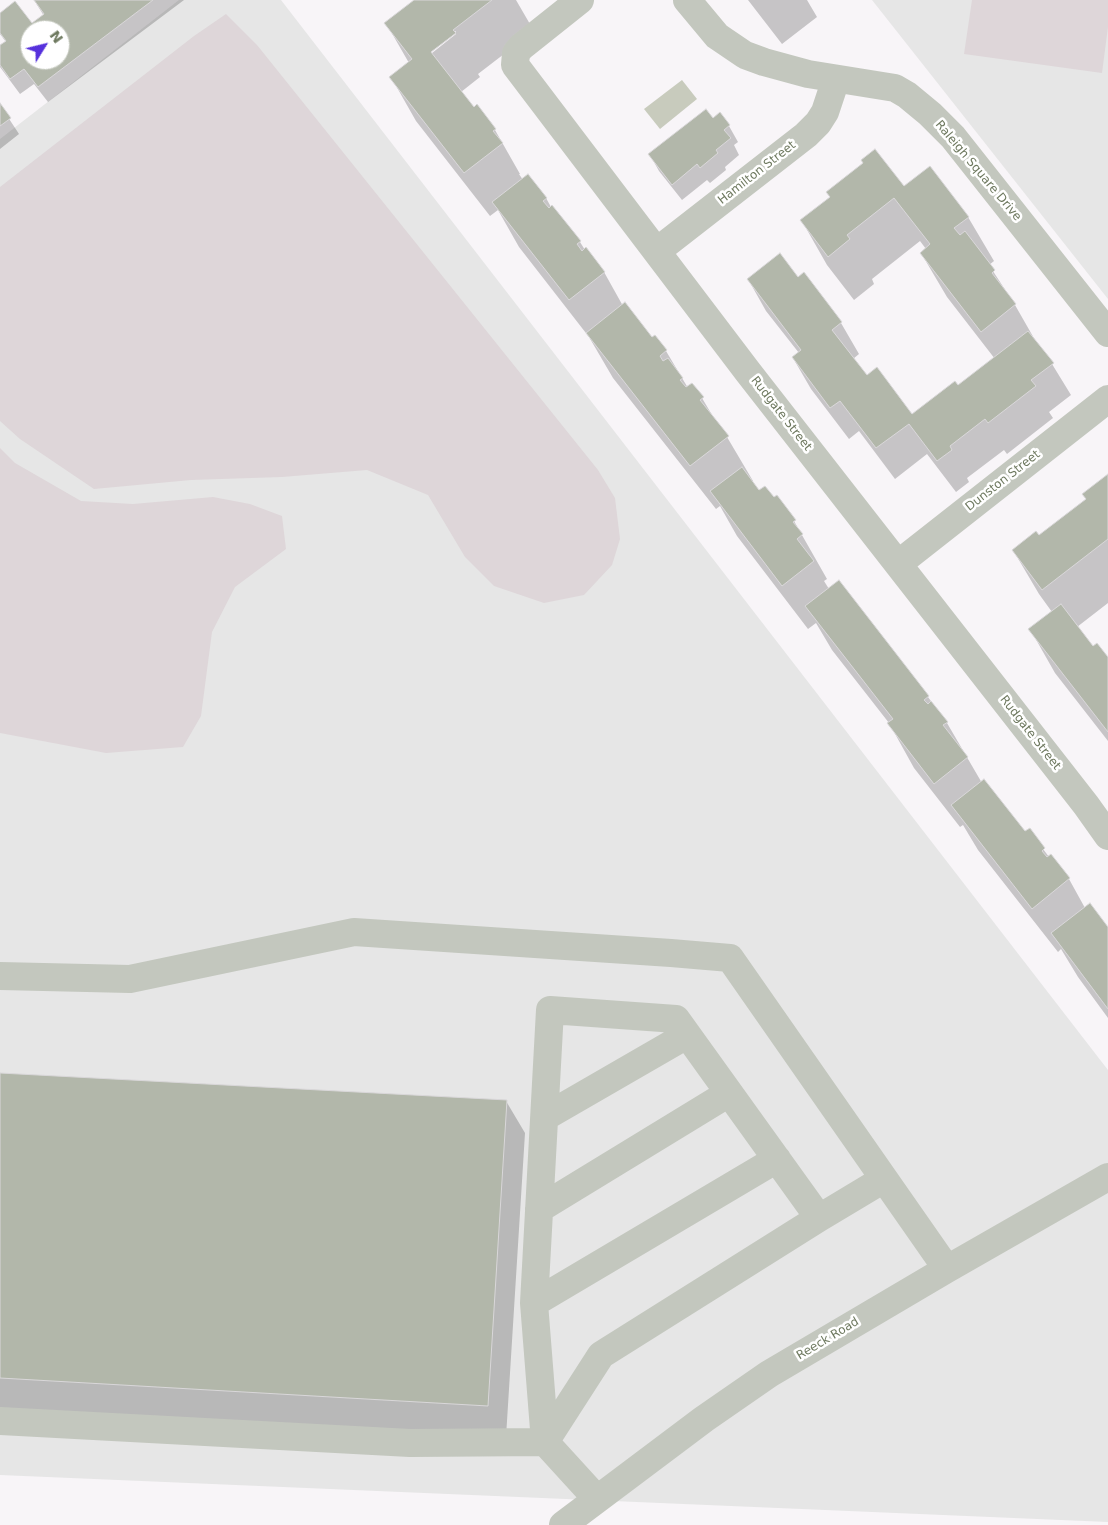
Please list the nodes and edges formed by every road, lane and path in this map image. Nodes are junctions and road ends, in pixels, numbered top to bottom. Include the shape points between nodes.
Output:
1 (580, 0) edge
2 (686, 0) edge
3 (836, 79) junction
4 (657, 251) junction
5 (1108, 333) edge
6 (1108, 400) edge
7 (898, 564) junction
8 (1108, 836) edge
9 (0, 976) edge
10 (687, 1035) junction
11 (729, 1093) junction
12 (544, 1117) junction
13 (777, 1159) junction
14 (1108, 1177) edge
15 (884, 1179) junction
16 (539, 1209) junction
17 (820, 1218) junction
18 (947, 1269) junction
19 (534, 1303) junction
20 (0, 1421) edge
21 (545, 1442) junction
22 (598, 1499) junction
23 (563, 1525) edge

1 - 4 street, Rudgate Street via 521,47 514,65
2 - 3 street, Raleigh Square Drive via 717,36 745,55
3 - 4 street, Hamilton Street via 825,112 806,135
3 - 5 street, Raleigh Square Drive via 895,88 930,114 953,137
4 - 7 street, Rudgate Street
6 - 7 street, Dunston Street
7 - 8 street, Rudgate Street
9 - 15 street via 130,979 354,932 730,958
10 - 11 street
10 - 12 street
10 - 12 street via 676,1019 550,1010
11 - 13 street
11 - 16 street
12 - 16 street
13 - 17 street
13 - 19 street
14 - 18 street, Reeck Road
15 - 17 street
15 - 18 street
16 - 19 street
17 - 21 street via 601,1355
18 - 22 street, Reeck Road via 769,1374
19 - 21 street
20 - 21 street via 410,1443
21 - 22 street
22 - 23 street, Reeck Road

